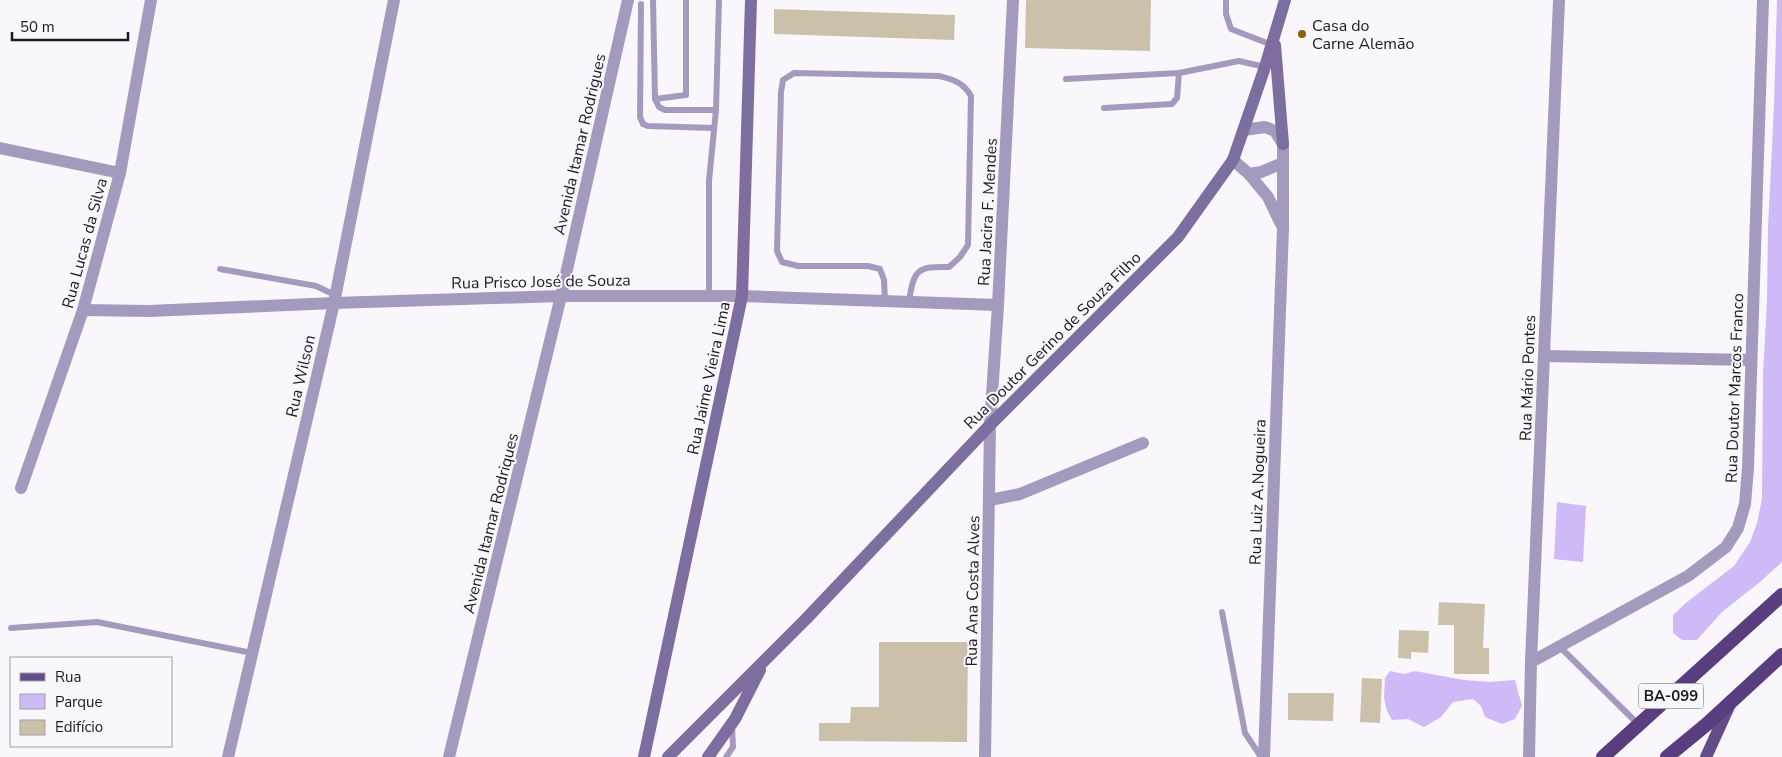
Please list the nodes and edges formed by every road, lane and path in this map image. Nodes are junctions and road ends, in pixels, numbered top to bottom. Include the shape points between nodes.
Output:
1 (152, 0) edge
2 (394, 0) edge
3 (628, 0) edge
4 (653, 0) edge
5 (686, 0) edge
6 (719, 0) edge
7 (751, 0) edge
8 (1013, 0) edge
9 (1226, 0) edge
10 (1285, 0) edge
11 (1559, 0) edge
12 (1763, 0) edge
13 (641, 4) dead end
14 (1273, 42) junction
15 (1265, 67) junction
16 (1179, 73) junction
17 (1066, 79) dead end
18 (655, 99) junction
19 (1104, 108) dead end
20 (716, 110) junction
21 (714, 128) junction
22 (1244, 130) junction
23 (1283, 144) junction
24 (0, 148) edge
25 (1233, 160) junction
26 (1283, 163) junction
27 (120, 173) junction
28 (1249, 174) junction
29 (1283, 228) junction
30 (220, 269) dead end
31 (561, 296) junction
32 (709, 296) junction
33 (742, 296) junction
34 (335, 299) junction
35 (885, 301) junction
36 (909, 302) junction
37 (998, 305) junction
38 (83, 310) junction
39 (1544, 356) junction
40 (1751, 360) junction
41 (990, 425) junction
42 (1143, 443) dead end
43 (21, 488) dead end
44 (990, 500) junction
45 (1782, 595) edge
46 (1222, 612) dead end
47 (11, 628) dead end
48 (1560, 646) junction
49 (252, 653) junction
50 (1782, 655) edge
51 (768, 657) junction
52 (1531, 662) junction
53 (1731, 701) junction
54 (731, 724) junction
55 (1638, 725) junction
56 (228, 757) edge
57 (449, 757) edge
58 (644, 757) edge
59 (668, 757) edge
60 (708, 757) edge
61 (726, 757) edge
62 (985, 757) edge
63 (1263, 757) edge
64 (1529, 757) edge
65 (1603, 757) edge
66 (1667, 757) edge
67 (1706, 757) edge

1 - 27 street, Rua Lucas da Silva
2 - 34 street, Rua Wilson
3 - 31 street, Avenida Itamar Rodrigues
4 - 18 lane
5 - 18 lane via 686,95
6 - 20 lane
7 - 33 main road, Rua Jaime Vieira Lima
8 - 37 street, Rua Jacira F. Mendes
9 - 14 lane via 1231,29
10 - 14 main road, Rua Doutor Gerino de Souza Filho
11 - 39 street, Rua Mário Pontes
12 - 40 street, Rua Doutor Marcos Franco
13 - 21 lane via 640,117 643,124
14 - 15 main road, Rua Doutor Gerino de Souza Filho
14 - 23 main road
15 - 16 lane via 1239,61
15 - 22 main road, Rua Doutor Gerino de Souza Filho
16 - 17 lane
16 - 19 lane via 1177,98 1172,104
18 - 20 lane via 665,110
20 - 21 lane
21 - 32 lane via 709,181
22 - 23 street via 1264,127 1275,131
22 - 25 main road, Rua Doutor Gerino de Souza Filho
23 - 26 street, Rua Luiz A.Nogueira
24 - 27 street
25 - 28 street, Rua Luiz A.Nogueira
25 - 41 main road, Rua Doutor Gerino de Souza Filho via 1178,237
26 - 28 street
26 - 29 street, Rua Luiz A.Nogueira
27 - 38 street, Rua Lucas da Silva
28 - 29 street, Rua Luiz A.Nogueira via 1268,197
29 - 63 street, Rua Luiz A.Nogueira
30 - 34 lane via 316,286
31 - 32 street, Rua Prisco José de Souza
31 - 34 street, Rua Prisco José de Souza
31 - 57 street, Avenida Itamar Rodriques
32 - 33 street, Rua Prisco José de Souza
33 - 35 street, Rua Prisco José de Souza
33 - 58 main road, Rua Jaime Vieira Lima
34 - 38 street, Rua Prisco José de Souza via 149,312
34 - 49 street, Rua Wilson
35 - 36 street, Rua Prisco José de Souza
35 - 36 lane via 880,269 868,266 798,266 782,262 777,251 781,92 783,80 794,73 939,76 957,81 971,96 968,244 949,267 924,268 917,272
36 - 37 street, Rua Prisco José de Souza
37 - 41 street, Rua Jacira F. Mendes
38 - 43 street, Rua Lucas da Silva
39 - 40 street
39 - 52 street, Rua Mário Pontes
40 - 48 street, Rua Doutor Marcos Franco via 1745,504 1738,528 1726,547 1688,576
41 - 44 street, Rua Ana Costa Alves
41 - 51 main road, Rua Doutor Gerino de Souza Filho
42 - 44 street via 1020,494
44 - 62 street, Rua Ana Costa Alves
45 - 55 highway, BA-099
46 - 63 lane via 1245,734
47 - 49 lane via 97,622
48 - 52 street, Rua Doutor Marcos Franco
48 - 55 lane
49 - 56 street, Rua Wilson
50 - 53 highway, BA-099
51 - 54 main road, Rua Doutor Gerino de Souza Filho
51 - 59 main road, Rua Doutor Gerino de Souza Filho
52 - 64 street, Rua Mário Pontes
53 - 66 highway, BA-099
53 - 67 main road
54 - 60 main road, Rua Doutor Gerino de Souza Filho
54 - 61 lane via 733,747
55 - 65 highway, BA-099

